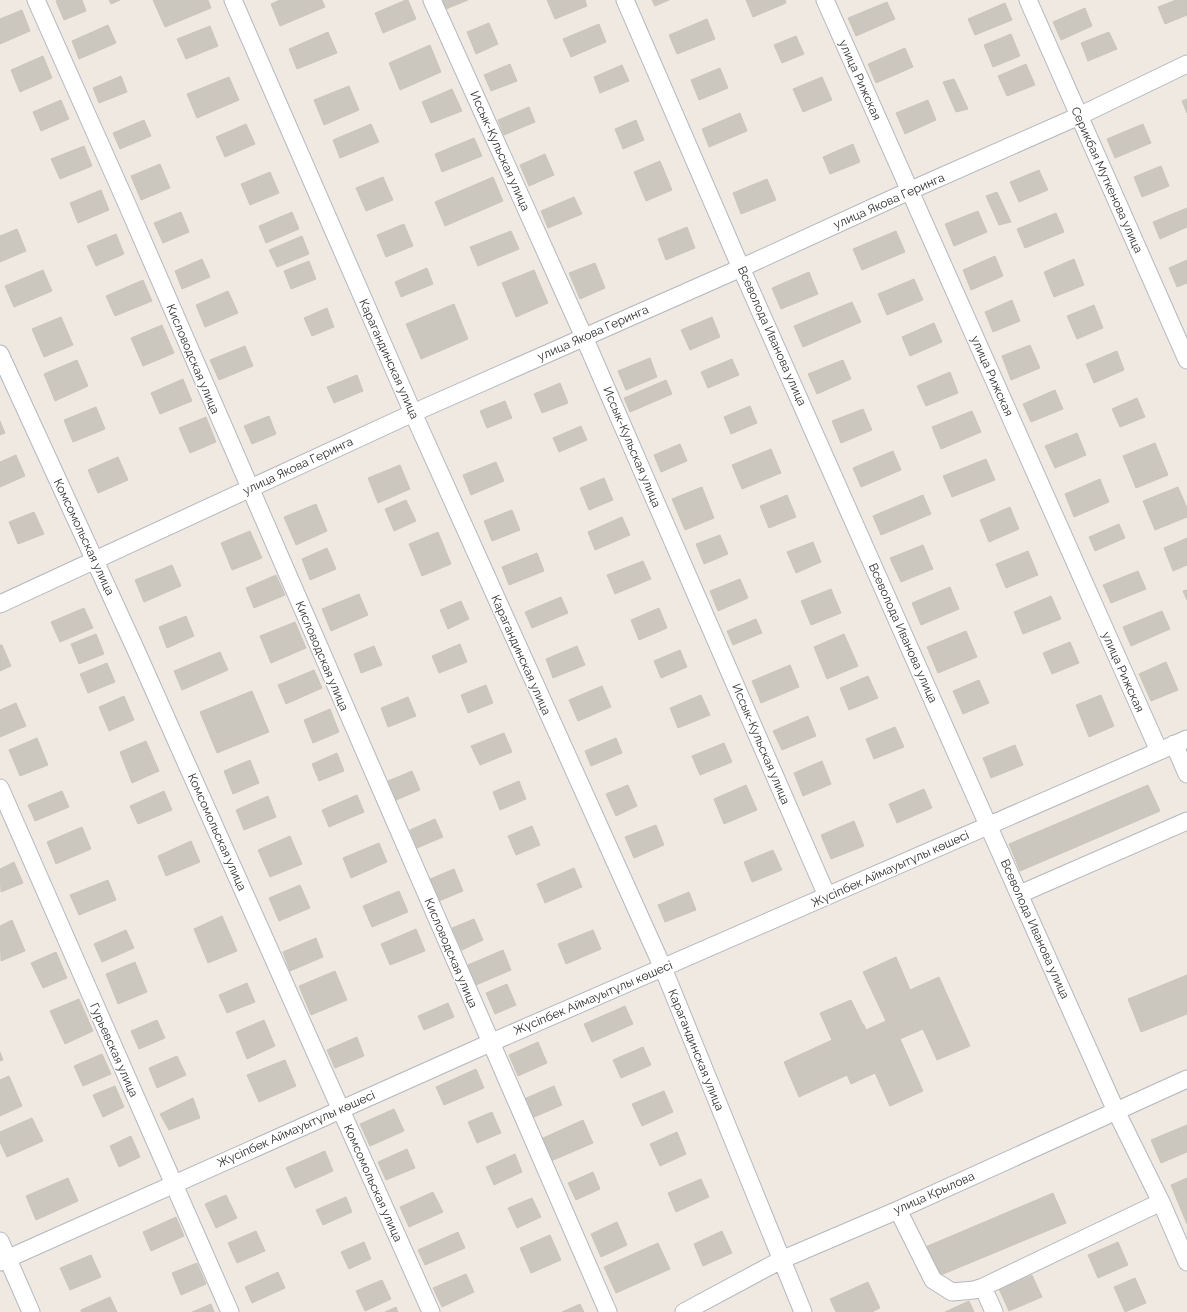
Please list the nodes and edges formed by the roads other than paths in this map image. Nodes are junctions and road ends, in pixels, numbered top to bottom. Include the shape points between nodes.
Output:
1 (36, 0) edge
2 (233, 0) edge
3 (432, 0) edge
4 (625, 0) edge
5 (825, 0) edge
6 (1028, 0) edge
7 (1187, 64) edge
8 (1079, 116) junction
9 (909, 191) junction
10 (742, 268) junction
11 (584, 337) junction
12 (0, 354) edge
13 (1187, 360) edge
14 (413, 413) junction
15 (249, 488) junction
16 (95, 560) junction
17 (0, 604) edge
18 (1181, 742) edge
19 (1159, 751) junction
20 (1187, 774) edge
21 (0, 788) edge
22 (1187, 821) edge
23 (988, 825) junction
24 (1020, 894) junction
25 (827, 896) junction
26 (663, 968) junction
27 (490, 1043) junction
28 (1187, 1078) edge
29 (340, 1110) junction
30 (1116, 1111) junction
31 (173, 1184) junction
32 (1161, 1202) junction
33 (898, 1210) junction
34 (0, 1241) edge
35 (4, 1260) edge
36 (781, 1260) junction
37 (1187, 1262) edge
38 (983, 1287) junction
39 (31, 1312) edge
40 (230, 1312) edge
41 (430, 1312) edge
42 (608, 1312) edge
43 (684, 1312) edge
44 (803, 1312) edge
45 (994, 1312) edge

1 - 15 street, Кисловодская улица
2 - 14 street, Карагандинская улица
3 - 11 street, Иссык-Кульская улица
4 - 10 street, Всеволода Иванова улица
5 - 9 street, улица Рижская
6 - 8 street, Серикбая Муткенова улица
7 - 8 street, улица Якова Геринга
8 - 9 street, улица Якова Геринга
8 - 13 street, Серикбая Муткенова улица
9 - 10 street, улица Якова Геринга
9 - 19 street, улица Рижская
10 - 11 street, улица Якова Геринга
10 - 23 street, Всеволода Иванова улица
11 - 14 street, улица Якова Геринга
11 - 25 street, Иссык-Кульская улица
12 - 16 street, Комсомольская улица
14 - 15 street, улица Якова Геринга
14 - 26 street, Карагандинская улица
15 - 16 street, улица Якова Геринга
15 - 27 street, Кисловодская улица
16 - 17 street, улица Якова Геринга
16 - 29 street, Комсомольская улица
18 - 19 street, Жүсіпбек Аймауытұлы көшесі
18 - 20 street
19 - 23 street, Жүсіпбек Аймауытұлы көшесі
21 - 31 street, Гурьевская улица
22 - 24 street
23 - 24 street, Всеволода Иванова улица
23 - 25 street, Жүсіпбек Аймауытұлы көшесі
24 - 30 street, Всеволода Иванова улица
25 - 26 street, Жүсіпбек Аймауытұлы көшесі
26 - 27 street, Жүсіпбек Аймауытұлы көшесі
26 - 36 street, Карагандинская улица
27 - 29 street, Жүсіпбек Аймауытұлы көшесі
27 - 42 street, Кисловодская улица
28 - 30 street, улица Крылова
29 - 31 street, Жүсіпбек Аймауытұлы көшесі
29 - 41 street, Комсомольская улица
30 - 32 street, Всеволода Иванова улица
30 - 33 street, улица Крылова
31 - 35 street, Жүсіпбек Аймауытұлы көшесі
31 - 40 street, Гурьевская улица
32 - 37 street, Всеволода Иванова улица
32 - 38 street
33 - 36 street, улица Крылова
33 - 38 street via 933,1280 952,1292
34 - 35 street
35 - 39 street
36 - 43 street, улица Крылова
36 - 44 street, Карагандинская улица
38 - 45 street

